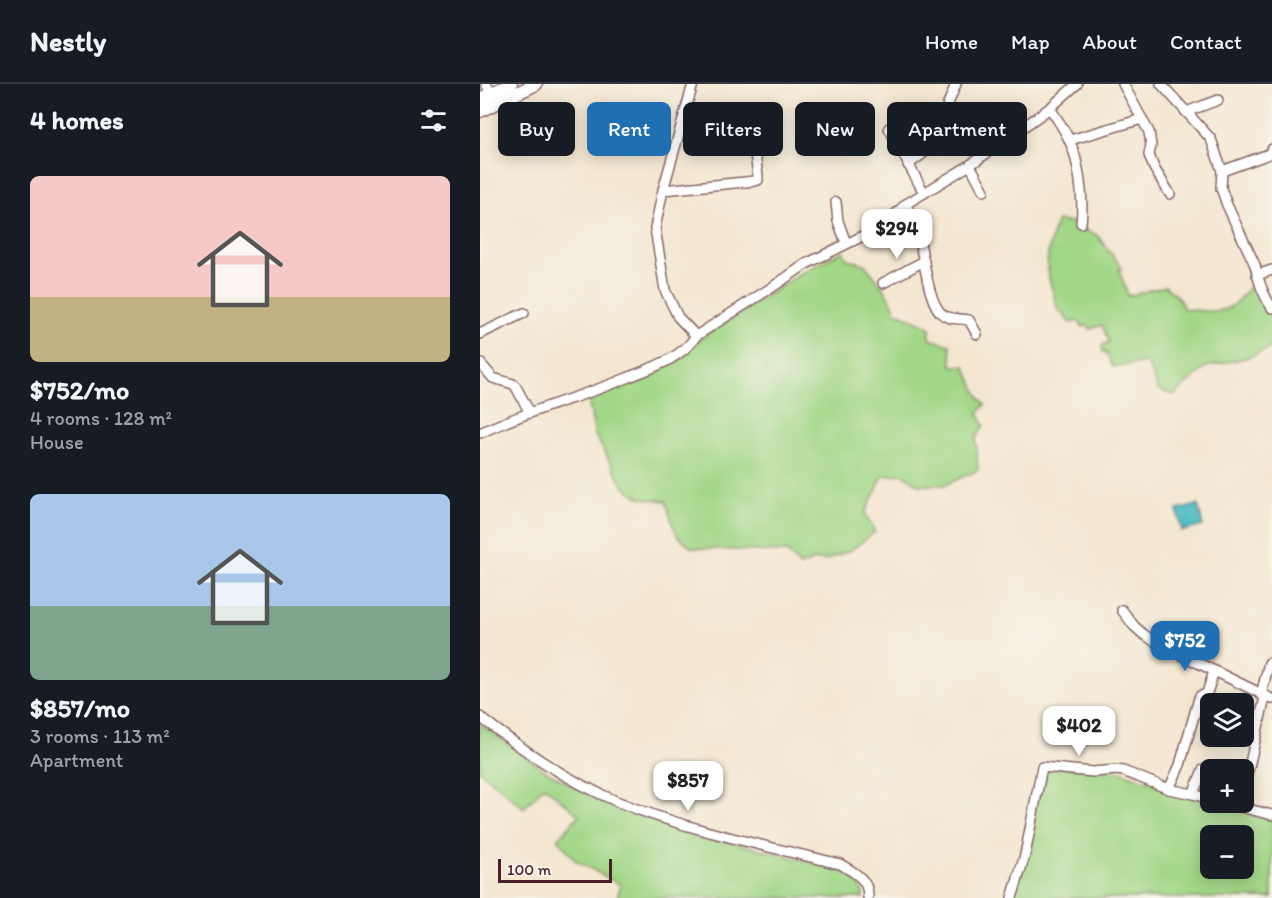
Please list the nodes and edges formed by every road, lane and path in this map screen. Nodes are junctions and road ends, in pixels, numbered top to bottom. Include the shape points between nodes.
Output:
1 (511, 84) edge
2 (536, 84) edge
3 (693, 84) edge
4 (956, 84) edge
5 (1077, 84) edge
6 (1123, 84) edge
7 (1161, 84) edge
8 (489, 95) edge
9 (1218, 100) dead end
10 (1050, 108) junction
11 (480, 111) edge
12 (1186, 112) junction
13 (1142, 118) junction
14 (1070, 140) junction
15 (1272, 149) edge
16 (756, 156) edge
17 (903, 156) edge
18 (908, 165) junction
19 (970, 165) junction
20 (1222, 171) junction
21 (663, 190) junction
22 (984, 191) dead end
23 (924, 193) junction
24 (1170, 194) dead end
25 (836, 202) dead end
26 (906, 204) junction
27 (1081, 222) dead end
28 (846, 243) junction
29 (924, 261) junction
30 (1272, 270) edge
31 (1257, 275) junction
32 (883, 283) dead end
33 (1272, 308) edge
34 (524, 313) dead end
35 (480, 334) edge
36 (977, 334) dead end
37 (696, 336) junction
38 (480, 363) edge
39 (530, 413) junction
40 (480, 433) edge
41 (1122, 610) dead end
42 (1269, 663) dead end
43 (1214, 671) junction
44 (1266, 697) edge
45 (480, 717) edge
46 (1251, 759) edge
47 (1200, 777) edge
48 (1169, 789) junction
49 (1193, 794) junction
50 (1200, 796) edge
51 (1254, 810) edge
52 (1272, 815) edge
53 (868, 898) edge
54 (1012, 898) edge

1 - 8 main road
2 - 8 main road
3 - 21 street
4 - 18 street via 933,146
5 - 10 street
6 - 13 street
7 - 12 street
8 - 11 main road
9 - 12 street
10 - 14 street
10 - 19 street
12 - 20 street via 1211,139
13 - 14 street
13 - 24 street via 1149,132 1149,155
14 - 27 street via 1083,209
15 - 20 street via 1269,154
16 - 21 street via 758,180
17 - 18 street
18 - 23 street
19 - 22 street
19 - 23 street
20 - 31 street via 1221,188
21 - 37 street via 655,228 665,290 678,316
23 - 26 street
25 - 28 street
26 - 28 street via 883,226
26 - 29 street
28 - 37 street via 806,264
29 - 32 street
29 - 36 street via 937,308 942,314 969,320
30 - 31 street
31 - 33 street
34 - 35 street
37 - 39 street via 663,364
38 - 39 street via 493,378 516,387
39 - 40 street
41 - 43 street via 1143,634
42 - 44 street
43 - 44 street
43 - 48 street via 1206,695 1199,698
44 - 46 street
45 - 53 street via 548,766 615,801 666,820 840,864 867,886
47 - 49 street
48 - 49 street
48 - 54 street via 1123,771 1042,767 1025,855
49 - 50 street
51 - 52 street

